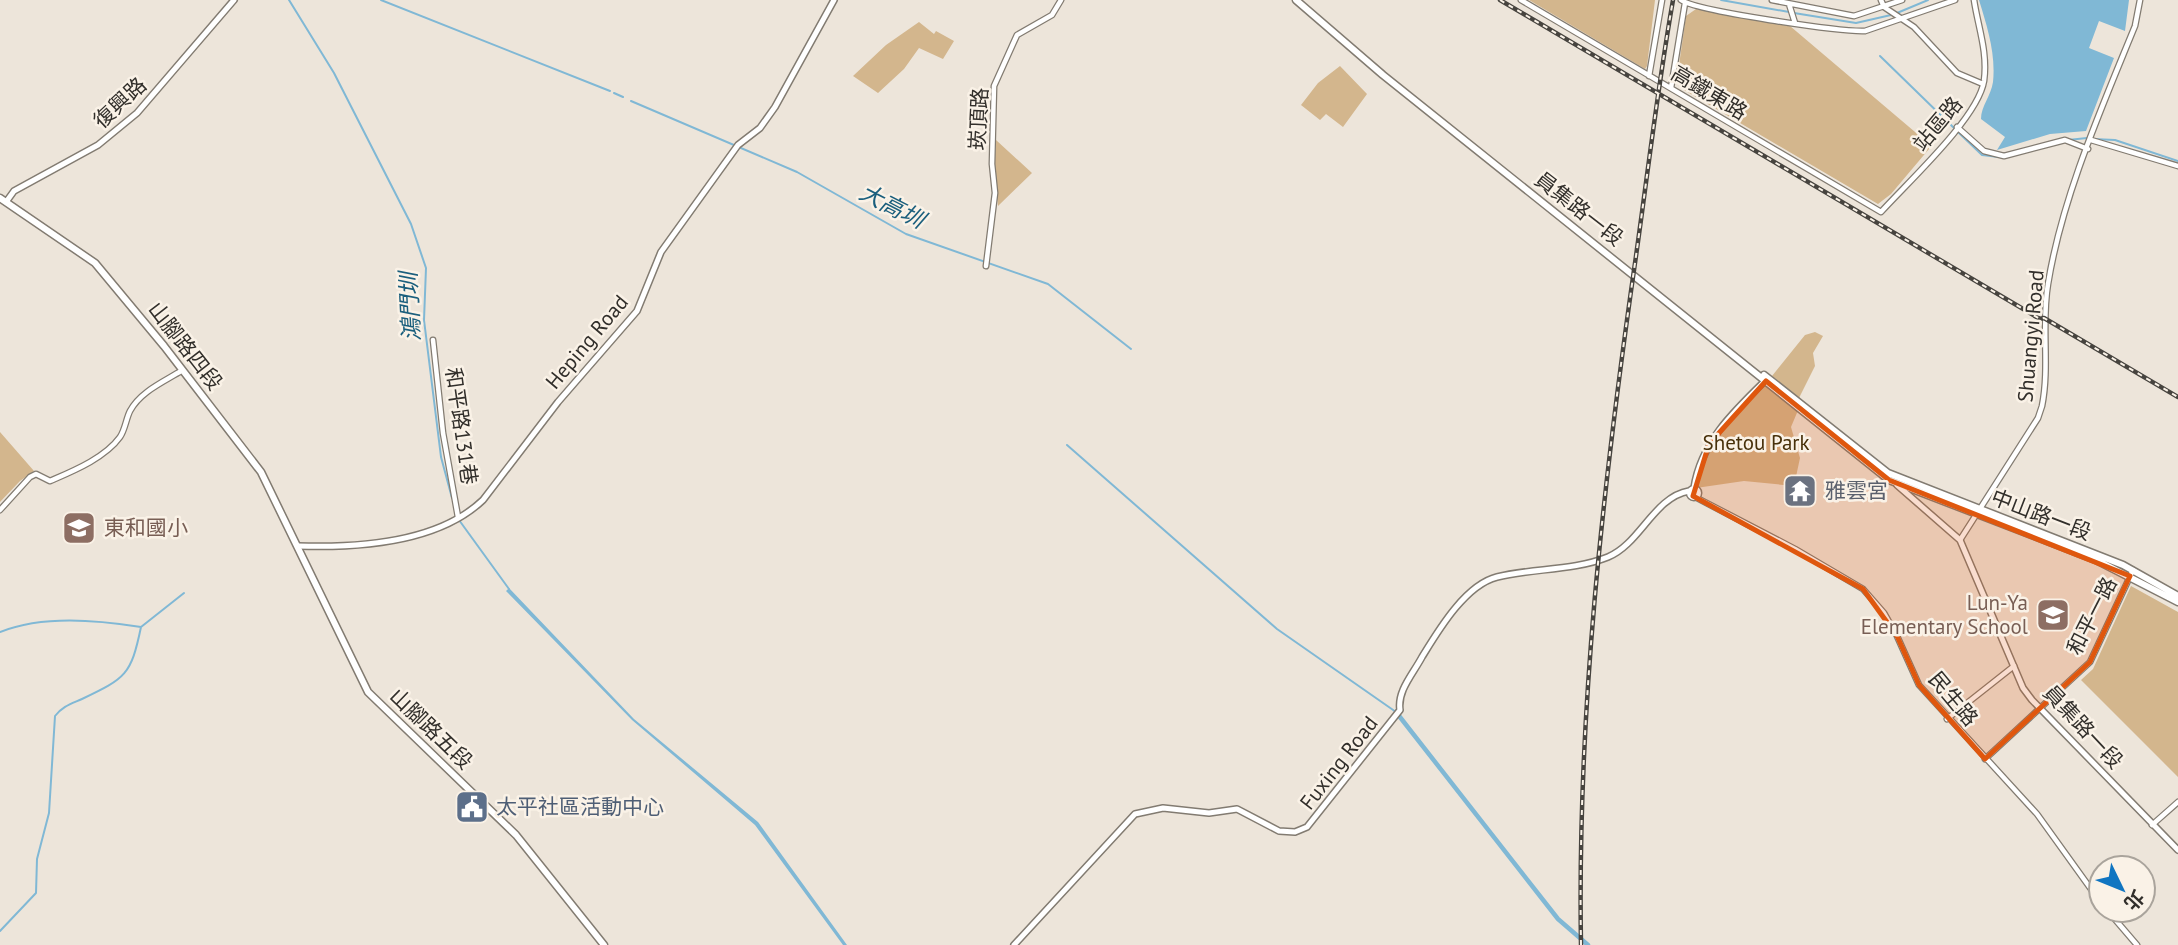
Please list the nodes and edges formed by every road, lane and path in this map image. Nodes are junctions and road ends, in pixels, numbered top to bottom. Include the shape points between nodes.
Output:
1 (234, 0) edge
2 (834, 0) edge
3 (1061, 0) edge
4 (1296, 0) edge
5 (1521, 0) edge
6 (1662, 0) edge
7 (1772, 0) edge
8 (1881, 0) edge
9 (1902, 0) edge
10 (1955, 0) edge
11 (1974, 0) edge
12 (2140, 0) edge
13 (1684, 1) edge
14 (1789, 1) edge
15 (1884, 7) junction
16 (1904, 19) junction
17 (1795, 23) junction
18 (1649, 76) junction
19 (1983, 84) junction
20 (1671, 88) junction
21 (1956, 128) junction
22 (2092, 138) junction
23 (2088, 149) junction
24 (2178, 166) edge
25 (3, 200) edge
26 (1881, 212) joint
27 (986, 266) dead end
28 (433, 340) dead end
29 (181, 371) junction
30 (1767, 379) junction
31 (1889, 477) junction
32 (1692, 490) junction
33 (1695, 497) joint
34 (0, 510) edge
35 (1979, 512) junction
36 (457, 518) junction
37 (1960, 540) junction
38 (298, 546) junction
39 (2132, 573) junction
40 (2178, 596) edge
41 (2178, 602) edge
42 (2014, 666) junction
43 (2039, 709) junction
44 (1947, 719) junction
45 (1985, 759) junction
46 (2178, 802) edge
47 (2152, 825) junction
48 (2178, 850) edge
49 (2087, 884) edge
50 (2119, 924) edge
51 (604, 945) edge
52 (1014, 945) edge
53 (2137, 945) edge

1 - 25 street, 復興路 via 137,113 98,145
2 - 36 street, Heping Road via 775,107 760,128 736,146 661,253 637,311 558,402 483,500
3 - 27 street, 崁頂路 via 1052,15 1017,35 994,86 995,193
4 - 30 main road, 員集路一段 via 1383,75
5 - 18 street, 高鐵東路
6 - 18 street
7 - 14 street
8 - 15 street
9 - 15 street
10 - 16 street
11 - 19 street, 站區路 via 1985,50
12 - 22 street, Shuangyi Road via 2135,26
13 - 17 street
13 - 20 street
14 - 15 street via 1853,16
14 - 17 street
15 - 16 street
16 - 17 street via 1854,32
16 - 19 street via 1957,74
18 - 20 street, 高鐵東路
19 - 21 street, 站區路 via 1975,107
20 - 26 street, 高鐵東路
21 - 23 street via 1984,151 2004,156 2064,140
21 - 26 street, 站區路
22 - 23 street, Shuangyi Road
22 - 24 street
23 - 35 street, Shuangyi Road via 2064,215 2049,276 2042,406
25 - 29 main road, 山腳路四段 via 95,263
28 - 36 street, 和平路131巷
29 - 34 street via 141,396 120,437 80,467 50,481 36,474 30,477
29 - 38 main road, 山腳路四段 via 250,455
30 - 31 main road, 員集路一段
30 - 32 street via 1709,443
31 - 35 main road, 中山路一段
31 - 37 street, 員集路一段
32 - 33 street via 1698,492
32 - 52 street, Fuxing Road via 1676,493 1622,549 1608,557 1542,573 1495,577 1470,594 1445,619 1400,695 1400,710 1315,821 1303,830 1279,831 1237,809 1209,813 1163,808 1135,814
33 - 44 street, 民生路 via 1863,589 1884,613 1919,685
35 - 37 street, Shuangyi Road
35 - 39 main road, 中山路一段
36 - 38 street, Heping Road via 404,541 383,540 347,548
37 - 42 street, 員集路一段
38 - 51 main road, 山腳路五段 via 368,692 516,835
39 - 40 main road, 中山路一段
39 - 41 main road, 中山路一段
39 - 43 street, 和平一路 via 2091,662
42 - 43 street, 員集路一段
42 - 44 street
43 - 45 street, 和平一路
43 - 47 street, 員集路一段
44 - 45 street, 民生路
45 - 49 street, 民生路 via 2037,814
46 - 47 street
47 - 48 street, 員集路一段
50 - 53 street

